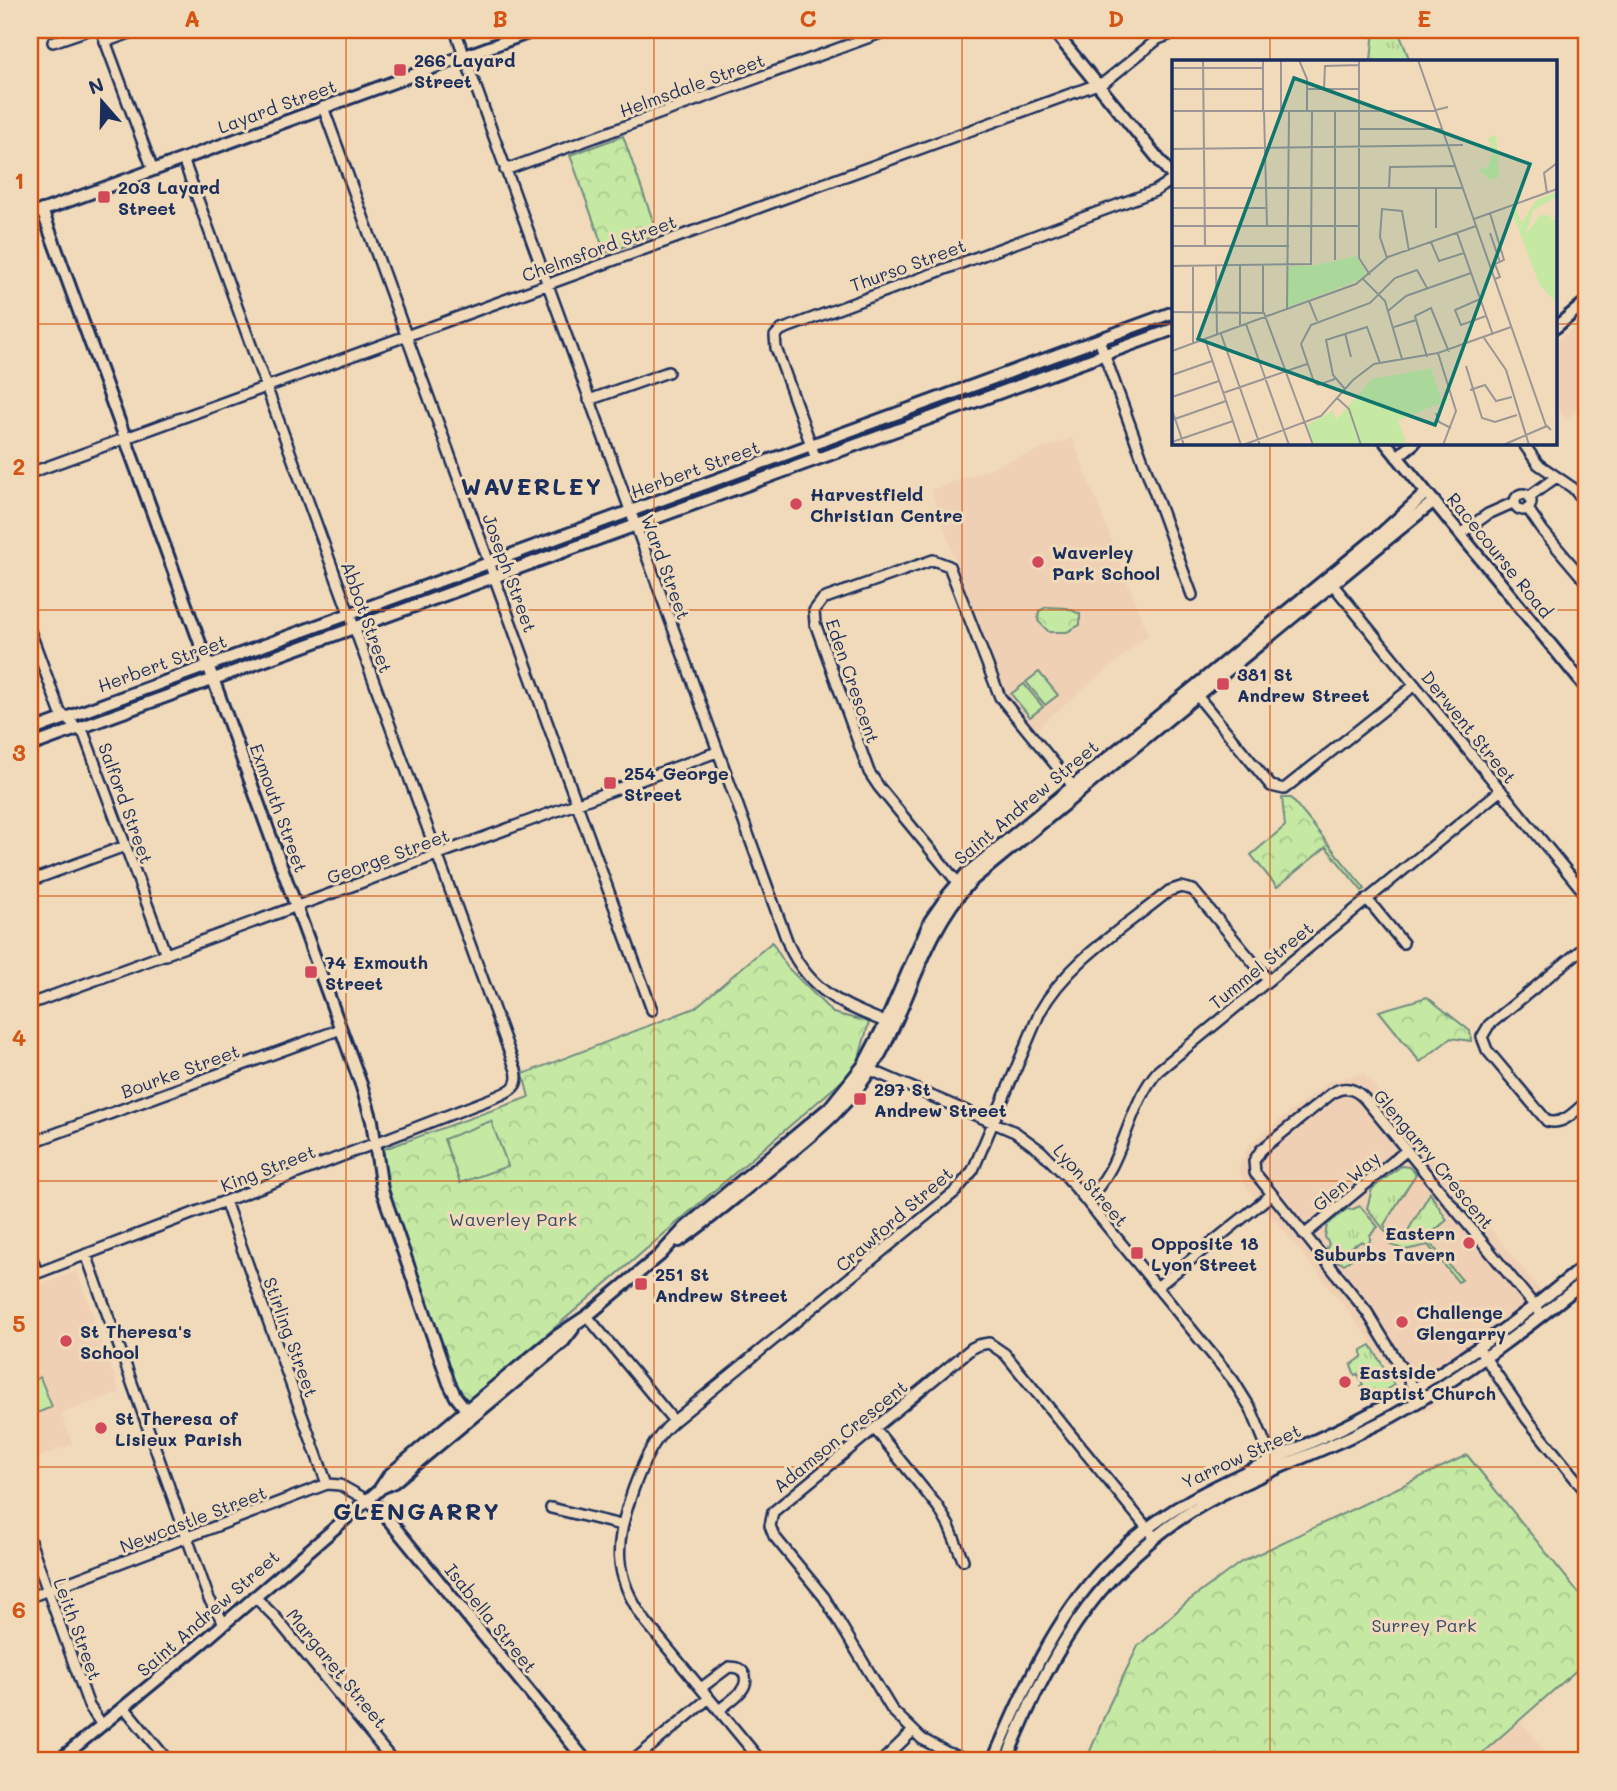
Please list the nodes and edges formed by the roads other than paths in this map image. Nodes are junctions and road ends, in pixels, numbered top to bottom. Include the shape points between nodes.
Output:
1 (88, 30) edge
2 (101, 30) edge
3 (138, 30) edge
4 (455, 30) edge
5 (536, 30) edge
6 (889, 30) edge
7 (1053, 30) edge
8 (1169, 35) dead end
9 (105, 41) junction
10 (53, 42) dead end
11 (464, 56) junction
12 (1097, 84) junction
13 (323, 107) junction
14 (183, 159) junction
15 (153, 170) junction
16 (505, 170) junction
17 (1172, 177) edge
18 (1172, 180) edge
19 (42, 211) junction
20 (30, 215) edge
21 (547, 284) junction
22 (1587, 301) edge
23 (1172, 313) edge
24 (1558, 325) edge
25 (1172, 329) edge
26 (407, 335) junction
27 (1099, 340) junction
28 (1104, 354) junction
29 (668, 372) dead end
30 (266, 387) junction
31 (957, 391) junction
32 (589, 400) junction
33 (963, 406) junction
34 (125, 438) junction
35 (1387, 444) edge
36 (1413, 444) edge
37 (1524, 444) edge
38 (811, 445) junction
39 (1397, 457) junction
40 (816, 459) junction
41 (30, 473) edge
42 (1555, 478) junction
43 (1530, 496) junction
44 (1430, 497) junction
45 (1515, 502) junction
46 (1587, 505) edge
47 (1528, 509) junction
48 (629, 511) junction
49 (635, 526) junction
50 (1460, 534) junction
51 (489, 563) junction
52 (494, 577) junction
53 (1329, 581) junction
54 (1587, 583) edge
55 (1192, 596) dead end
56 (349, 614) junction
57 (354, 628) junction
58 (30, 631) edge
59 (208, 665) junction
60 (213, 680) junction
61 (1415, 685) junction
62 (1587, 689) edge
63 (1194, 692) junction
64 (64, 718) junction
65 (79, 728) junction
66 (30, 730) edge
67 (30, 746) edge
68 (717, 752) junction
69 (1075, 789) junction
70 (1501, 790) junction
71 (577, 804) junction
72 (125, 846) junction
73 (437, 855) junction
74 (30, 881) edge
75 (962, 885) junction
76 (1587, 896) edge
77 (1367, 899) junction
78 (296, 906) junction
79 (1403, 943) dead end
80 (1587, 945) edge
81 (166, 955) junction
82 (1268, 980) junction
83 (30, 1004) edge
84 (652, 1010) dead end
85 (890, 1024) junction
86 (341, 1029) junction
87 (867, 1068) junction
88 (516, 1086) joint
89 (1587, 1101) edge
90 (993, 1122) junction
91 (30, 1143) edge
92 (375, 1144) junction
93 (1407, 1150) junction
94 (1271, 1195) junction
95 (1085, 1200) junction
96 (225, 1201) junction
97 (1304, 1235) junction
98 (30, 1253) edge
99 (86, 1254) junction
100 (1587, 1263) edge
101 (34, 1274) edge
102 (1587, 1279) edge
103 (1157, 1287) junction
104 (1539, 1311) junction
105 (587, 1316) junction
106 (1482, 1353) junction
107 (1418, 1395) junction
108 (469, 1414) junction
109 (674, 1421) junction
110 (875, 1429) junction
111 (1274, 1464) junction
112 (327, 1484) junction
113 (1587, 1493) edge
114 (367, 1500) junction
115 (551, 1508) dead end
116 (621, 1525) junction
117 (1150, 1533) junction
118 (187, 1538) junction
119 (30, 1541) edge
120 (963, 1560) dead end
121 (47, 1591) junction
122 (254, 1596) junction
123 (30, 1597) edge
124 (225, 1623) junction
125 (701, 1688) junction
126 (709, 1698) junction
127 (124, 1707) junction
128 (719, 1710) junction
129 (102, 1725) junction
130 (913, 1731) junction
131 (58, 1761) edge
132 (168, 1761) edge
133 (393, 1761) edge
134 (586, 1761) edge
135 (633, 1761) edge
136 (761, 1761) edge
137 (882, 1761) edge
138 (970, 1761) edge
139 (993, 1761) edge
140 (1006, 1761) edge

1 - 10 street
2 - 9 street
3 - 9 street
4 - 11 street, Ward Street
5 - 11 street, Layard Street
6 - 16 street, Helmsdale Street
7 - 12 street
8 - 12 street, Chelmsford Street
9 - 15 street
11 - 13 street, Layard Street
11 - 16 street, Ward Street
12 - 17 street
12 - 21 street, Chelmsford Street
13 - 14 street, Layard Street
13 - 26 street, Joseph Street
14 - 15 street, Layard Street
14 - 30 street, Abbot Street
15 - 19 street, Layard Street
16 - 21 street, Ward Street
18 - 38 street, Thurso Street via 1155,191 781,330 775,336 776,348
19 - 20 street, Layard Street
19 - 34 street, Exmouth Street
21 - 26 street, Chelmsford Street
21 - 32 street, Ward Street
22 - 24 street
23 - 27 street, Herbert Street
25 - 28 street, Herbert Street
26 - 30 street, Chelmsford Street
26 - 51 street, Joseph Street
27 - 28 street
27 - 31 street, Herbert Street
28 - 33 street, Herbert Street
28 - 55 street
29 - 32 street
30 - 34 street, Chelmsford Street
30 - 56 street, Abbot Street
31 - 33 street
31 - 38 street, Herbert Street
32 - 48 street, Ward Street
33 - 40 street, Herbert Street
34 - 41 street, Chelmsford Street
34 - 59 street, Exmouth Street
35 - 39 street, Racecourse Road
36 - 39 street
37 - 42 street
38 - 40 street, Thurso Street
38 - 48 street, Herbert Street
39 - 44 street, Racecourse Road
40 - 49 street, Herbert Street
42 - 43 street
42 - 46 street via 1573,488
43 - 45 street via 1519,494
43 - 47 street
44 - 50 street, Racecourse Road
44 - 53 street, Saint Andrew Street
45 - 47 street via 1518,508
45 - 50 street
47 - 54 street
48 - 49 street, Ward Street
48 - 51 street, Herbert Street
49 - 52 street, Herbert Street
49 - 68 street, Ward Street
50 - 62 street, Racecourse Road
51 - 52 street, Joseph Street
51 - 56 street, Herbert Street
52 - 57 street, Herbert Street
52 - 71 street, Joseph Street
53 - 61 street, Derwent Street
53 - 63 street, Saint Andrew Street
56 - 57 street, Abbot Street
56 - 59 street, Herbert Street
57 - 60 street, Herbert Street
57 - 73 street, Abbot Street
58 - 64 street
59 - 60 street, Exmouth Street
59 - 64 street, Herbert Street
60 - 65 street, Herbert Street
60 - 78 street, Exmouth Street
61 - 63 street via 1284,789 1271,786
61 - 70 street, Derwent Street
63 - 69 street, Saint Andrew Street
64 - 65 street, Salford Street
64 - 66 street, Herbert Street
65 - 67 street, Herbert Street
65 - 72 street, Salford Street
68 - 71 street, George Street
68 - 85 street, Ward Street via 795,958 831,997
69 - 75 street, Saint Andrew Street via 976,865
69 - 75 street, Eden Crescent via 1000,697 955,576 944,562 933,559 823,600 814,611 815,623 869,772
70 - 76 street, Derwent Street
70 - 77 street, Tummel Street
71 - 73 street, George Street
71 - 84 street, Joseph Street
72 - 74 street
72 - 81 street, Salford Street
73 - 78 street, George Street
73 - 88 street, Abbot Street via 516,1070
75 - 85 street, Saint Andrew Street via 930,921
77 - 79 street
77 - 82 street, Tummel Street
78 - 81 street, George Street
78 - 86 street, Exmouth Street
80 - 89 street via 1489,1025 1482,1037 1487,1050 1547,1121 1562,1121
81 - 83 street, George Street
82 - 90 street, Crawford Street via 1198,895 1175,888 1068,972 1053,990
82 - 95 street, Tummel Street via 1151,1079 1104,1182
85 - 87 street, Saint Andrew Street
86 - 91 street, Bourke Street
86 - 92 street, Exmouth Street via 365,1096
87 - 90 street, Lyon Street
87 - 105 street, Saint Andrew Street via 830,1107
88 - 92 street, King Street
90 - 95 street, Lyon Street via 1028,1139
90 - 109 street, Crawford Street via 973,1170 956,1191
92 - 96 street, King Street
92 - 108 street, Exmouth Street via 387,1209 451,1389
93 - 94 street, Glengarry Crescent via 1364,1098 1342,1088 1257,1155 1255,1173
93 - 97 street, Glen Way
93 - 104 street, Glengarry Crescent
94 - 97 street, Glengarry Crescent
94 - 103 street
95 - 103 street, Lyon Street
96 - 99 street, King Street
96 - 112 street, Stirling Street
97 - 107 street, Glengarry Crescent via 1367,1312
98 - 101 street
99 - 101 street, King Street
99 - 118 street
100 - 104 street, Yarrow Street
102 - 104 street, Yarrow Street
103 - 111 street, Lyon Street via 1238,1387
104 - 106 street, Yarrow Street
105 - 108 street, Saint Andrew Street via 557,1336
105 - 109 street
106 - 107 street, Yarrow Street
106 - 113 street via 1527,1419
107 - 111 street, Yarrow Street
108 - 114 street, Saint Andrew Street via 394,1482
109 - 116 street, Crawford Street via 646,1456
110 - 117 street, Adamson Crescent via 972,1348 983,1343 994,1346
110 - 120 street via 938,1507
110 - 130 street, Adamson Crescent via 780,1505 770,1525 824,1597 886,1703
111 - 117 street, Yarrow Street via 1211,1487
112 - 114 street via 340,1485
112 - 118 street, Newcastle Street
114 - 122 street, Saint Andrew Street
114 - 134 street, Isabella Street via 379,1508
115 - 116 street
116 - 125 street, Crawford Street via 619,1561 628,1594
117 - 139 street, Yarrow Street via 1107,1563 1074,1602 1030,1680
117 - 140 street, Yarrow Street via 1083,1611
118 - 121 street, Newcastle Street
118 - 124 street via 211,1604
119 - 121 street, Leith Street
121 - 123 street, Newcastle Street
121 - 129 street, Leith Street via 89,1706
122 - 124 street, Saint Andrew Street
122 - 133 street, Margaret Street
124 - 127 street, Saint Andrew Street
125 - 126 street, Crawford Street
125 - 128 street via 729,1667 743,1672 744,1687
126 - 128 street, Crawford Street
126 - 135 street
127 - 129 street, Saint Andrew Street
127 - 132 street
128 - 136 street, Crawford Street
129 - 131 street, Saint Andrew Street
130 - 137 street
130 - 138 street, Adamson Crescent via 932,1745

